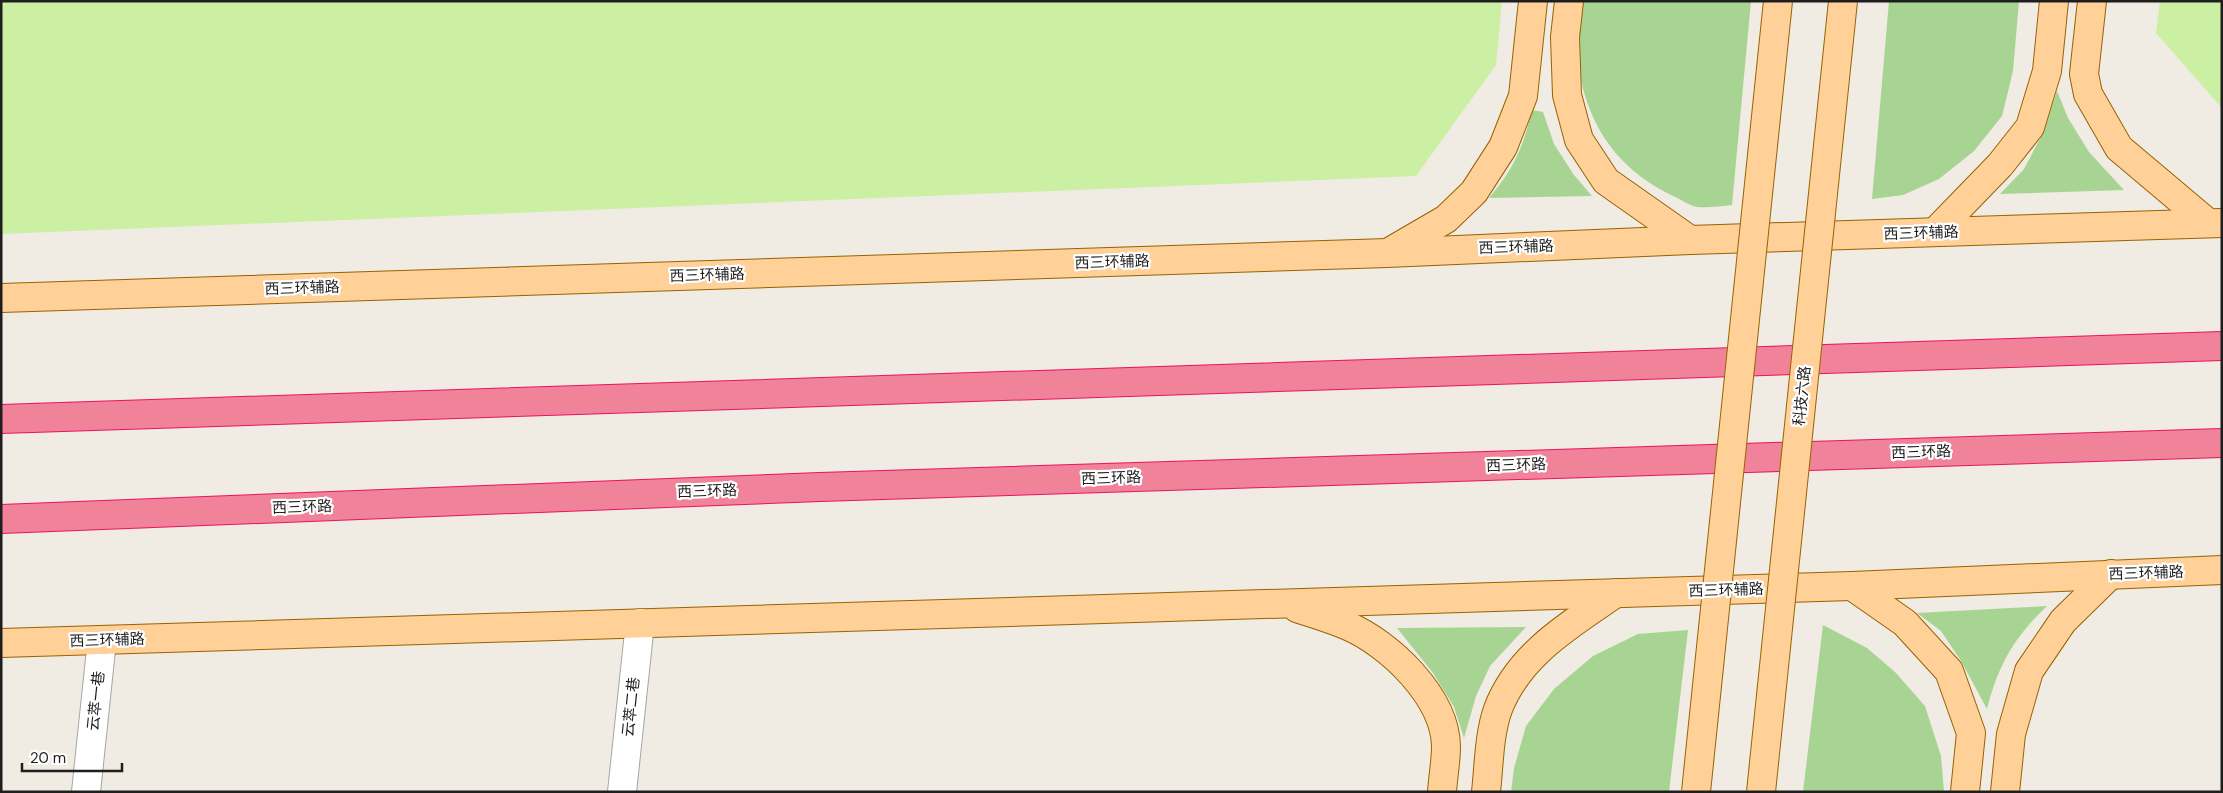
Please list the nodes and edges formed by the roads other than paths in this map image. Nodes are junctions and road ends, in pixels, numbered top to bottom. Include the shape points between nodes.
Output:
1 (1533, 1) edge
2 (1569, 1) edge
3 (1778, 1) edge
4 (1843, 1) edge
5 (2054, 1) edge
6 (2092, 1) edge
7 (2215, 223) edge
8 (1935, 232) junction
9 (1690, 240) junction
10 (1387, 253) junction
11 (1, 298) edge
12 (2222, 346) edge
13 (1, 419) edge
14 (2222, 443) edge
15 (1, 519) edge
16 (2222, 570) edge
17 (2111, 574) junction
18 (1852, 586) junction
19 (1616, 593) junction
20 (1281, 603) junction
21 (640, 623) junction
22 (102, 640) junction
23 (1, 643) edge
24 (86, 792) edge
25 (622, 792) edge
26 (1442, 792) edge
27 (1486, 792) edge
28 (1696, 792) edge
29 (1761, 792) edge
30 (1965, 792) edge
31 (2004, 792) edge

1 - 10 main road via 1523,96 1502,148 1474,192 1446,219
2 - 9 main road via 1565,38 1567,95 1579,140 1606,181
3 - 28 main road, bridge
4 - 29 main road, 科技六路, bridge
5 - 8 main road via 2047,71 2030,127 2000,165
6 - 7 main road via 2084,74 2088,94 2119,148
7 - 8 main road, 西三环辅路
8 - 9 main road, 西三环辅路
9 - 10 main road, 西三环辅路
10 - 11 main road, 西三环辅路
12 - 13 highway
14 - 15 highway, 西三环路 via 830,486
16 - 17 main road, 西三环辅路
17 - 18 main road, 西三环辅路
17 - 31 main road via 2063,621 2029,671 2010,734
18 - 19 main road, 西三环辅路
18 - 30 main road via 1905,623 1950,671 1971,733
19 - 20 main road, 西三环辅路
19 - 27 main road via 1533,653 1515,679 1498,708
20 - 21 main road, 西三环辅路
20 - 26 main road via 1349,626 1384,646 1404,666 1439,715 1446,745
21 - 22 main road, 西三环辅路
21 - 25 street, 云萃二巷
22 - 23 main road, 西三环辅路
22 - 24 street, 云萃一巷

